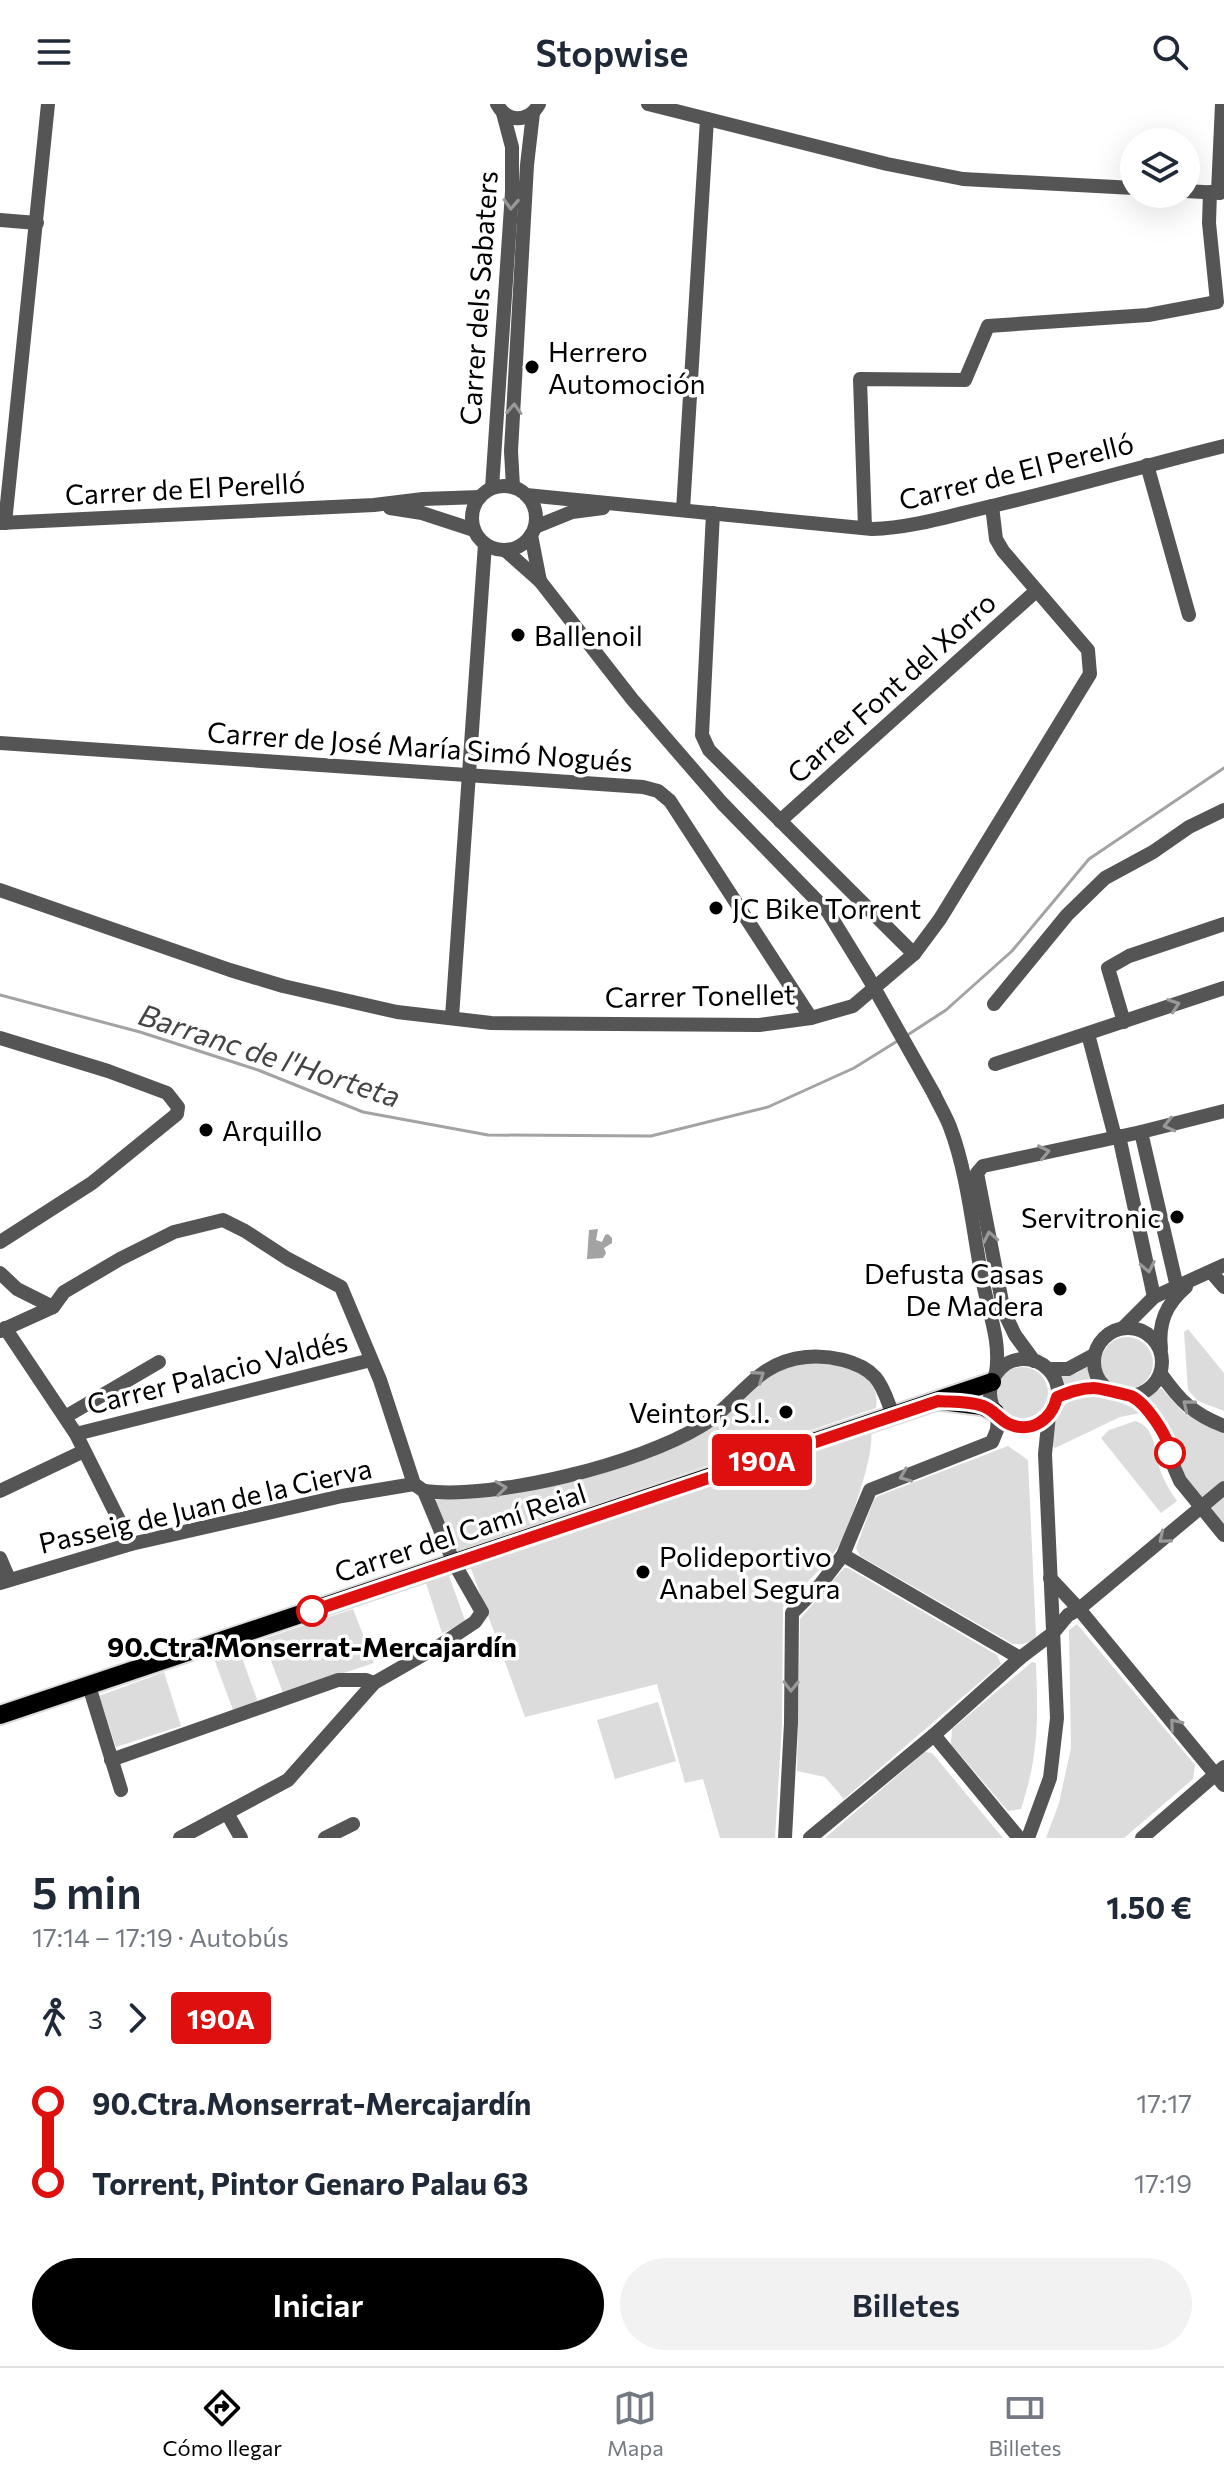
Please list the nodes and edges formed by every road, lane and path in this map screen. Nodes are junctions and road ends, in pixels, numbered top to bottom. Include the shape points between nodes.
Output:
1 (48, 104) edge
2 (648, 104) edge
3 (1222, 104) edge
4 (500, 108) edge
5 (536, 108) edge
6 (698, 113) edge
7 (1120, 187) edge
8 (1217, 193) edge
9 (0, 220) edge
10 (37, 223) junction
11 (1224, 446) edge
12 (1147, 465) junction
13 (519, 491) junction
14 (486, 492) junction
15 (374, 505) junction
16 (628, 506) junction
17 (992, 506) junction
18 (683, 510) junction
19 (713, 513) junction
20 (3, 523) edge
21 (865, 528) junction
22 (474, 530) junction
23 (533, 531) junction
24 (485, 544) junction
25 (505, 550) junction
26 (540, 581) junction
27 (1036, 591) junction
28 (1189, 615) dead end
29 (0, 743) edge
30 (467, 777) junction
31 (1224, 810) edge
32 (780, 821) junction
33 (0, 890) edge
34 (1224, 924) edge
35 (914, 954) junction
36 (1224, 988) edge
37 (994, 1004) dead end
38 (452, 1017) junction
39 (811, 1018) junction
40 (1124, 1022) junction
41 (1088, 1034) junction
42 (0, 1038) edge
43 (995, 1064) dead end
44 (1224, 1111) edge
45 (1141, 1132) junction
46 (1117, 1137) junction
47 (0, 1242) edge
48 (1218, 1268) edge
49 (0, 1273) edge
50 (1195, 1279) junction
51 (1177, 1287) junction
52 (1224, 1287) edge
53 (1154, 1297) junction
54 (53, 1307) junction
55 (993, 1318) junction
56 (1123, 1328) junction
57 (2, 1330) edge
58 (1161, 1350) junction
59 (1094, 1355) junction
60 (371, 1360) junction
61 (1030, 1360) junction
62 (159, 1362) dead end
63 (1048, 1369) junction
64 (1161, 1374) junction
65 (994, 1378) junction
66 (1107, 1390) junction
67 (1131, 1396) junction
68 (1057, 1397) junction
69 (938, 1401) junction
70 (997, 1414) junction
71 (893, 1415) junction
72 (1049, 1415) junction
73 (65, 1417) junction
74 (1224, 1426) edge
75 (1026, 1427) junction
76 (76, 1434) junction
77 (84, 1451) junction
78 (1045, 1453) junction
79 (419, 1488) junction
80 (1224, 1488) edge
81 (0, 1491) edge
82 (1200, 1507) junction
83 (1224, 1535) edge
84 (131, 1544) junction
85 (843, 1555) junction
86 (0, 1558) edge
87 (454, 1563) junction
88 (1050, 1578) junction
89 (5, 1581) edge
90 (1079, 1609) junction
91 (1053, 1633) junction
92 (1020, 1658) junction
93 (374, 1683) junction
94 (89, 1686) junction
95 (0, 1715) edge
96 (934, 1735) junction
97 (111, 1760) junction
98 (1221, 1776) edge
99 (121, 1790) dead end
100 (227, 1813) junction
101 (353, 1824) dead end
102 (180, 1838) edge
103 (241, 1838) edge
104 (325, 1838) edge
105 (785, 1838) edge
106 (810, 1838) edge
107 (1021, 1838) edge
108 (1142, 1838) edge

1 - 10 street
2 - 6 street
3 - 8 street
4 - 5 street via 516,119
4 -> 14 street, Carrer dels Sabaters via 512,147 512,192
13 -> 5 street, Carrer dels Sabaters via 511,451 526,179
6 - 7 street via 963,179
6 - 18 street
8 - 21 street via 1209,223 1217,302 1135,317 988,326 965,380 860,379
9 - 10 street
10 - 20 street
11 - 12 street, Carrer de El Perelló
12 - 17 street, Carrer de El Perelló
12 - 28 street
13 - 14 street
13 - 16 street, Carrer de El Perelló
13 - 23 street via 535,509
14 - 15 street, Carrer de El Perelló
14 - 22 street via 472,513
15 - 20 street, Carrer de El Perelló
15 - 22 street, Carrer de El Perelló
16 - 18 street, Carrer de El Perelló
16 - 23 street, Carrer de El Perelló via 572,512
17 - 21 street, Carrer de El Perelló via 900,528
17 - 27 street, Carrer Tonellet via 996,539
18 - 19 street, Carrer de El Perelló
19 - 21 street, Carrer de El Perelló
19 - 32 street via 702,735 709,750
22 - 24 street
23 - 25 street via 524,543
23 - 26 street
24 - 25 street
24 - 30 street
25 - 26 street
26 - 55 street, bridge via 692,768 828,912 868,977 950,1126
27 - 32 street, Carrer Font del Xorro
27 - 35 street, Carrer Tonellet via 1088,650 1090,674
29 - 30 street, Carrer de José María Simó Nogués
30 - 38 street
30 - 39 street, Carrer de José María Simó Nogués via 658,791 670,801
31 - 37 street via 1105,878 1067,915
32 - 35 street
33 - 38 street, Carrer Tonellet via 283,986 397,1012
34 - 40 street via 1108,968
35 - 39 street, Carrer Tonellet via 853,1006
40 -> 36 street
38 - 39 street, Carrer Tonellet via 491,1023 743,1025
40 - 41 street
41 - 43 street
41 - 46 street
42 - 47 street via 167,1093 178,1107 177,1114 92,1183
44 -> 45 street
45 - 46 street
45 - 51 street
46 -> 53 street
61 -> 46 street via 1004,1312 977,1173 983,1166
48 - 50 street
48 - 52 street
49 - 54 street via 17,1289
50 - 51 street
50 - 58 street via 1166,1311
51 - 53 street
53 - 56 street
54 - 57 street
54 - 60 street via 64,1292 120,1259 174,1232 223,1220 341,1287
55 - 61 street
55 - 65 street via 998,1359
56 - 58 street via 1144,1331
56 - 59 street via 1101,1340
57 - 73 street
58 - 64 street
59 - 63 street via 1068,1369
59 - 66 street via 1095,1371
60 - 76 street, Carrer Palacio Valdés
60 - 79 street
61 - 63 street
61 - 65 street via 1004,1366
62 - 73 street
63 - 68 street
64 - 67 street via 1152,1387
74 -> 64 street via 1181,1401
65 - 69 main road, Carrer del Camí Reial
65 - 70 street via 991,1403
66 - 67 street
66 - 68 street via 1076,1389
67 - 82 street via 1157,1421 1170,1445 1176,1474
68 - 72 street
69 - 70 main road, Carrer del Camí Reial via 982,1406
69 - 71 main road, Carrer del Camí Reial
70 - 75 street via 1010,1425
70 -> 85 street via 992,1442 870,1490
79 -> 71 street, Passeig de Juan de la Cierva via 439,1493 523,1485 635,1455 718,1415 755,1376 806,1357 860,1366 875,1377
71 - 87 main road, Carrer del Camí Reial
72 - 75 street
72 - 78 street
73 - 76 street
75 - 78 street
76 - 77 street
77 - 81 street
77 - 84 street
78 - 88 street
79 - 84 street, Passeig de Juan de la Cierva via 342,1496
79 - 87 street
80 - 82 street
82 - 83 street
82 -> 90 street
84 - 89 street, Passeig de Juan de la Cierva
85 - 92 street
85 -> 105 street via 792,1613
86 - 89 street
87 - 93 street via 482,1612 475,1622
87 - 94 main road, Carrer del Camí Reial
88 - 90 street
88 - 91 street
90 - 91 street
98 -> 90 street
91 - 92 street
91 - 107 street via 1054,1755 1045,1798
92 - 96 street
93 - 97 street via 338,1680
93 - 100 street via 288,1780
94 - 95 main road, Carrer del Camí Reial
94 - 97 street
96 - 106 street
96 - 107 street
97 - 99 street
98 - 108 street
100 - 102 street
100 - 103 street
101 - 104 street

